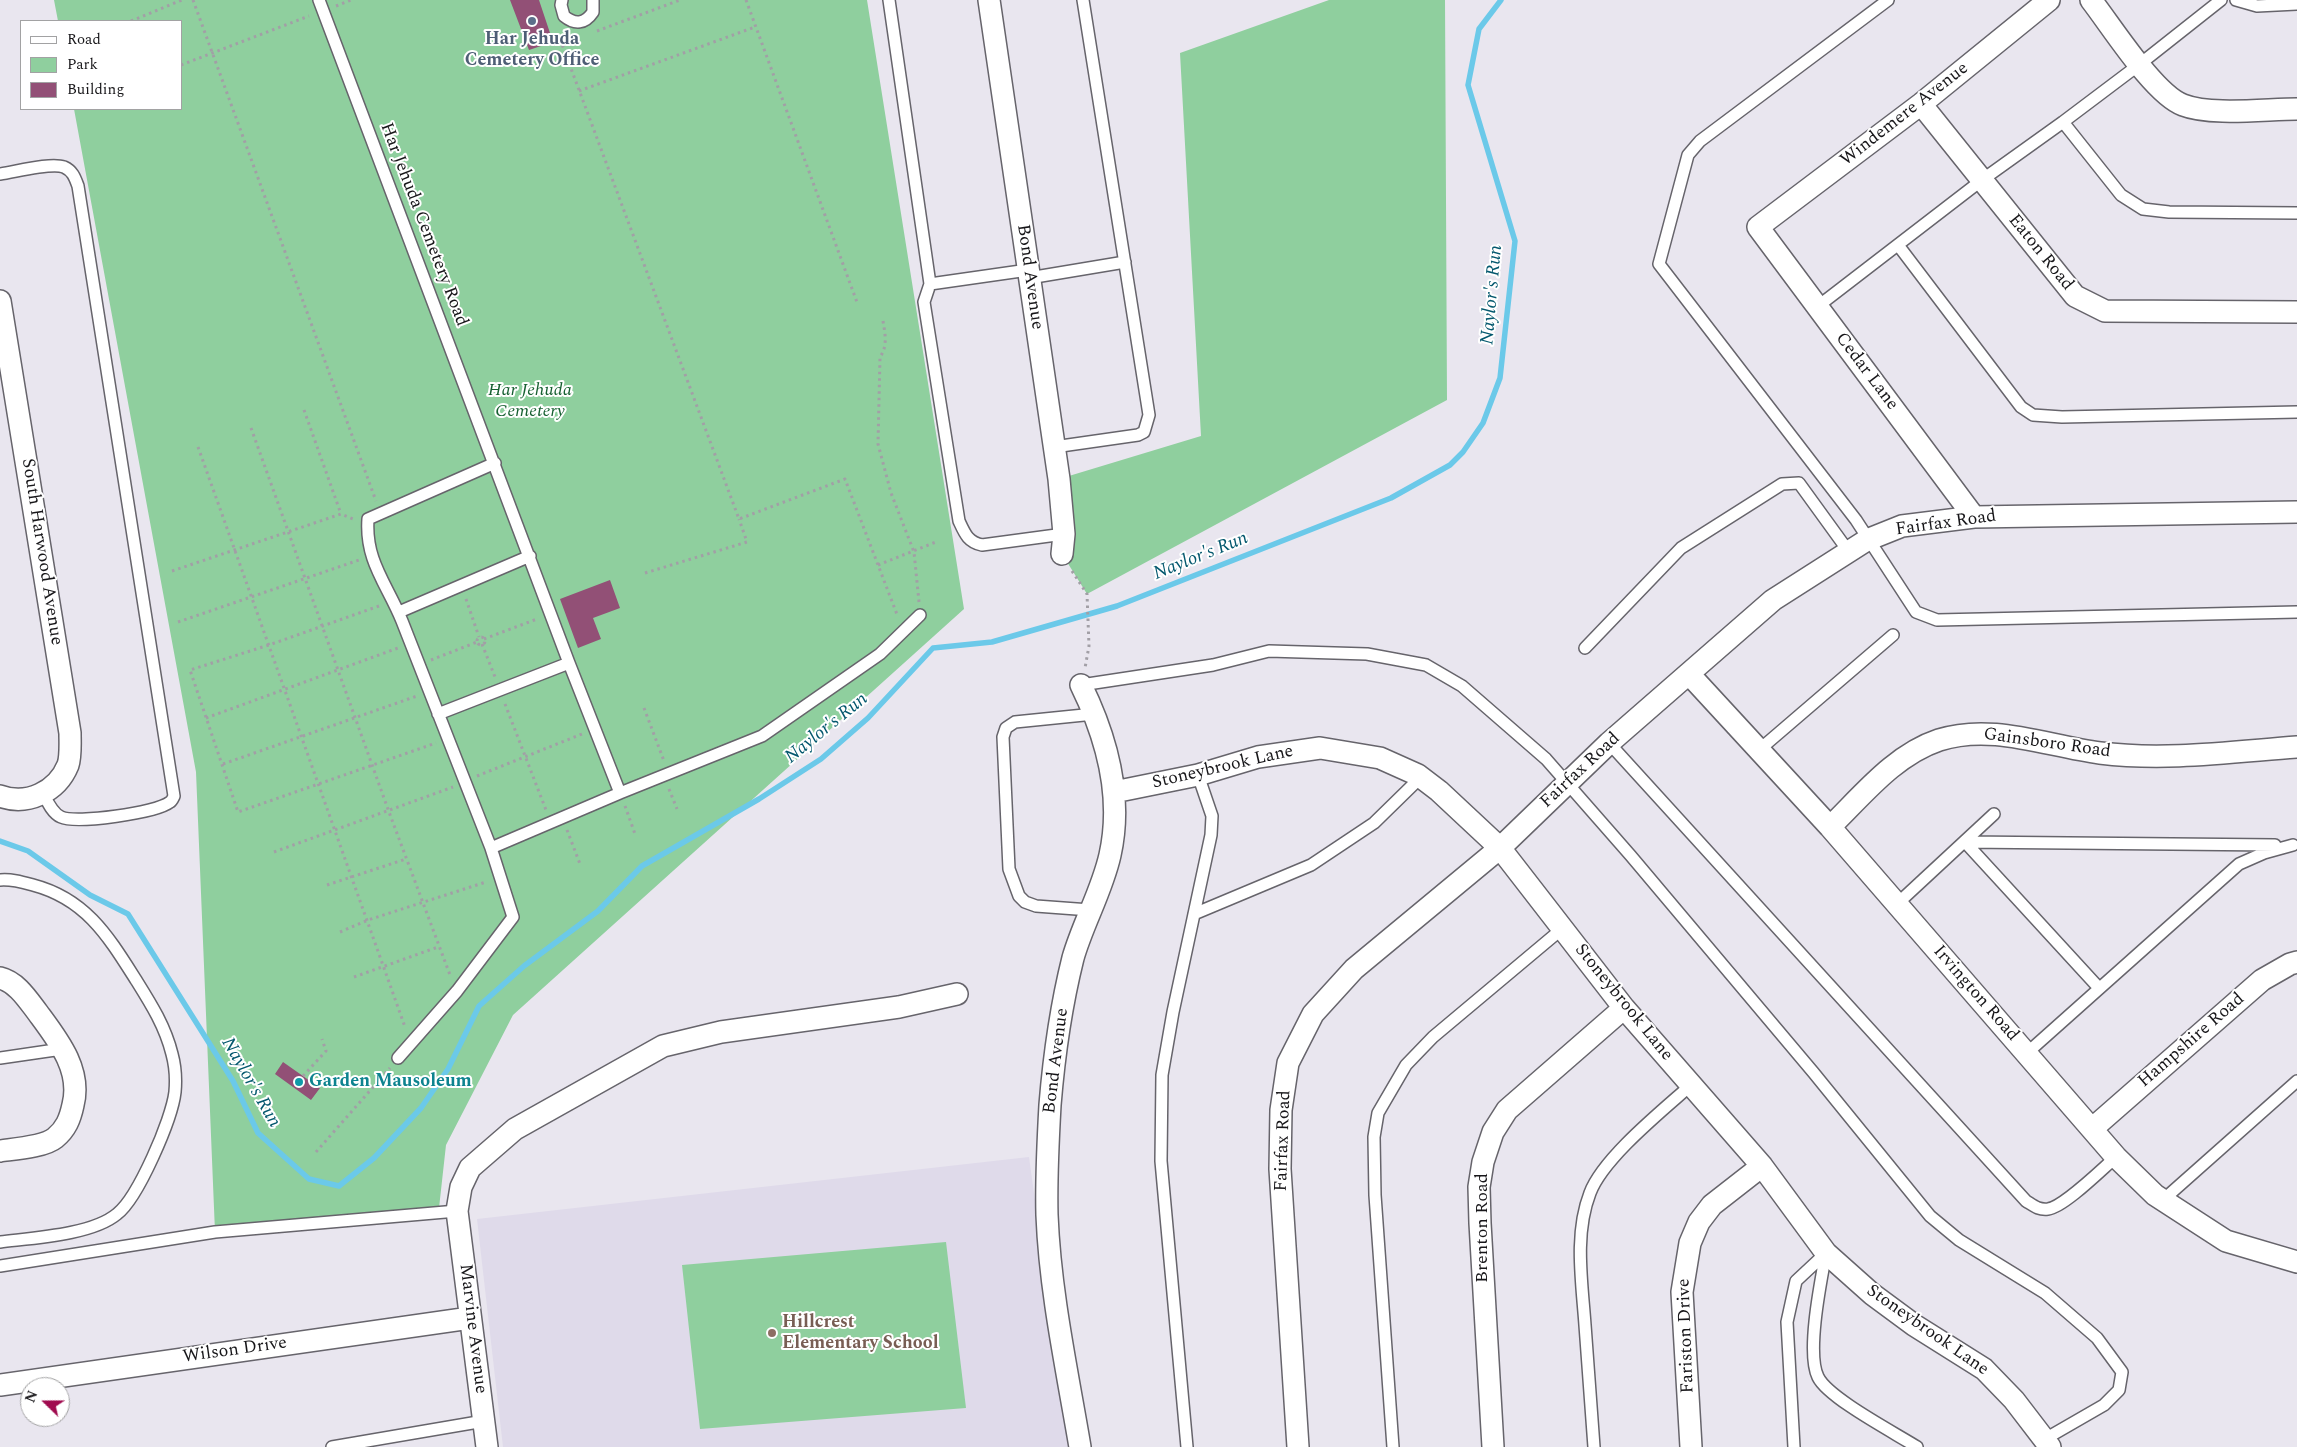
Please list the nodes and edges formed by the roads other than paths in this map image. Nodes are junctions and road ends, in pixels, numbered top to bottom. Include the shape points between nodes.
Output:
1 (557, 0) edge
2 (593, 0) edge
3 (889, 0) edge
4 (989, 0) edge
5 (1083, 0) edge
6 (1888, 0) edge
7 (2049, 0) edge
8 (2092, 0) edge
9 (2221, 0) edge
10 (2236, 0) edge
11 (2297, 4) edge
12 (321, 5) edge
13 (562, 6) edge
14 (2140, 64) junction
15 (1921, 104) junction
16 (2297, 109) edge
17 (2063, 122) junction
18 (0, 174) edge
19 (1982, 180) junction
20 (2297, 213) edge
21 (1758, 227) joint
22 (1898, 244) junction
23 (1125, 262) junction
24 (1028, 274) junction
25 (930, 284) junction
26 (0, 301) edge
27 (1818, 307) junction
28 (2297, 312) edge
29 (2297, 412) edge
30 (1054, 447) junction
31 (495, 463) junction
32 (2297, 512) edge
33 (1974, 517) junction
34 (1867, 540) junction
35 (1063, 544) joint
36 (1849, 552) junction
37 (530, 556) junction
38 (398, 612) junction
39 (2297, 612) edge
40 (920, 615) road end
41 (1894, 635) dead end
42 (1585, 648) dead end
43 (569, 663) junction
44 (1689, 674) junction
45 (1081, 685) joint
46 (438, 714) junction
47 (1094, 714) junction
48 (1609, 743) junction
49 (2297, 747) edge
50 (1759, 750) junction
51 (1198, 775) junction
52 (1421, 777) junction
53 (1566, 783) junction
54 (1114, 792) junction
55 (43, 793) junction
56 (620, 793) junction
57 (0, 796) edge
58 (1994, 814) dead end
59 (1830, 827) junction
60 (1965, 842) junction
61 (2227, 845) junction
62 (2295, 845) edge
63 (491, 848) junction
64 (1500, 848) junction
65 (2239, 864) junction
66 (0, 880) edge
67 (1897, 904) junction
68 (1090, 910) junction
69 (1194, 914) junction
70 (1563, 928) junction
71 (2297, 962) edge
72 (0, 978) edge
73 (2099, 988) junction
74 (957, 994) dead end
75 (1624, 1008) junction
76 (62, 1049) junction
77 (2027, 1053) junction
78 (0, 1058) edge
79 (398, 1058) road end
80 (2297, 1082) edge
81 (1691, 1085) junction
82 (2093, 1128) junction
83 (0, 1151) edge
84 (2116, 1157) junction
85 (1762, 1166) junction
86 (2163, 1200) junction
87 (457, 1210) junction
88 (0, 1242) edge
89 (1826, 1252) junction
90 (2297, 1262) edge
91 (0, 1266) edge
92 (470, 1318) junction
93 (0, 1385) edge
94 (484, 1421) junction
95 (2048, 1443) edge
96 (332, 1447) edge
97 (487, 1447) edge
98 (1080, 1447) edge
99 (1187, 1447) edge
100 (1298, 1447) edge
101 (1393, 1447) edge
102 (1494, 1447) edge
103 (1594, 1447) edge
104 (1691, 1447) edge
105 (1794, 1447) edge
106 (1917, 1447) edge

1 - 13 lane
2 - 13 lane via 593,12 585,21 568,20
3 - 25 lane
4 - 24 street, Bond Avenue
5 - 23 lane
6 - 34 lane via 1700,141 1688,155 1659,264 1850,512
7 - 15 street, Windemere Avenue
8 - 14 street
9 - 14 lane
10 - 11 lane via 2257,6
12 - 31 lane, Har Jehuda Cemetery Road
14 - 16 street via 2156,85 2183,105 2201,110
14 - 17 lane
15 - 19 street, Eaton Road
15 - 21 street, Windemere Avenue
17 - 19 lane
17 - 20 lane via 2121,195 2143,209
18 - 55 lane via 54,165 73,173 78,186 174,796 170,802 138,814 71,820 59,817
19 - 22 lane
19 - 28 street, Eaton Road via 2075,296 2105,311
21 - 27 street, Cedar Lane
22 - 27 lane
22 - 29 lane via 2022,407 2033,415
23 - 24 lane
23 - 30 lane via 1149,415 1147,425 1138,435
24 - 25 lane
24 - 30 street, Bond Avenue
25 - 35 lane via 924,302 960,521 965,534 970,541 982,545
26 - 55 street, South Harwood Avenue via 70,734 68,763 62,775
27 - 33 street, Cedar Lane
30 - 35 street, Bond Avenue
31 - 37 lane, Har Jehuda Cemetery Road
31 - 38 lane via 368,519 371,555
32 - 33 street, Fairfax Road
33 - 34 street, Fairfax Road via 1902,526
34 - 36 street, Fairfax Road
34 - 39 lane via 1916,612 1937,620
36 - 42 lane via 1799,484 1782,484 1681,548
36 - 44 street, Fairfax Road via 1773,600
37 - 38 lane
37 - 43 lane, Har Jehuda Cemetery Road
38 - 46 lane
40 - 56 lane via 880,654 762,736
41 - 50 lane
43 - 46 lane
43 - 56 lane, Har Jehuda Cemetery Road
44 - 48 street, Fairfax Road
44 - 50 street, Irvington Road
45 - 47 street, Bond Avenue
45 - 53 lane via 1213,665 1269,651 1367,654 1426,665 1462,686 1546,760
46 - 63 lane
47 - 54 street, Bond Avenue via 1112,767
47 - 68 lane via 1015,722 1006,728 1003,737 1010,869 1019,896 1036,906
48 - 53 street, Fairfax Road
48 - 84 lane via 2026,1201 2038,1209 2061,1204
49 - 59 street, Gainsboro Road via 2166,757 2099,753 2022,737 1978,733 1939,740 1902,758
50 - 59 street, Irvington Road
51 - 52 street, Stoneybrook Lane via 1258,757 1320,748 1380,758
51 - 54 street, Stoneybrook Lane
51 - 69 lane via 1212,816
52 - 64 street, Stoneybrook Lane
52 - 69 lane via 1374,823 1311,865
53 - 64 street, Fairfax Road
53 - 95 lane via 1807,1064 1930,1216 1959,1240 2045,1293 2097,1338 2122,1372 2119,1390 2104,1405
54 - 68 street, Bond Avenue via 1110,855
55 - 57 street via 13,801
56 - 63 lane
58 - 60 lane
59 - 67 street, Irvington Road
60 - 61 lane
60 - 67 lane
60 - 73 lane
61 - 62 lane
61 - 65 lane via 2237,850
62 - 65 lane
63 - 79 lane via 513,917 457,991
64 - 70 street, Stoneybrook Lane
64 - 100 street, Fairfax Road via 1354,969 1313,1014 1288,1063 1281,1110 1280,1169
65 - 73 lane
66 - 88 lane via 10,879 54,891 84,910 108,935 160,1018 173,1055 175,1092 163,1132 135,1190 117,1214 88,1229
67 - 77 street, Irvington Road
68 - 98 street, Bond Avenue via 1073,958 1054,1062 1047,1193 1057,1305
69 - 99 lane via 1162,1075 1161,1161
70 - 75 street, Stoneybrook Lane
70 - 101 lane via 1434,1037 1406,1065 1378,1113 1374,1137 1375,1195
71 - 82 street, Hampshire Road via 2262,980
72 - 76 street via 7,979 25,996
73 - 77 lane
74 - 87 street, Marvine Avenue via 899,1007 721,1032 663,1046 515,1129 470,1168 460,1186
75 - 81 street, Stoneybrook Lane
75 - 102 street, Brenton Road via 1507,1110 1493,1132 1483,1162 1479,1187 1480,1223
76 - 78 lane
76 - 83 street via 73,1069 76,1093 70,1121 54,1139
77 - 82 street, Irvington Road
80 - 86 lane
81 - 85 street, Stoneybrook Lane
81 - 103 lane via 1638,1132 1603,1171 1590,1192 1582,1221 1580,1264
82 - 84 street, Irvington Road
84 - 86 street, Irvington Road
85 - 89 street, Stoneybrook Lane
85 - 104 street, Fariston Drive via 1712,1205 1690,1243 1682,1292
86 - 90 street, Irvington Road via 2226,1241
87 - 91 lane via 215,1232
87 - 92 street, Marvine Avenue
89 - 95 street, Stoneybrook Lane via 1872,1294 1984,1369
89 - 105 lane via 1796,1281 1786,1322
89 - 106 lane via 1813,1356 1818,1378 1833,1394
92 - 93 street, Wilson Drive
92 - 94 street, Marvine Avenue
94 - 96 lane
94 - 97 street, Marvine Avenue

